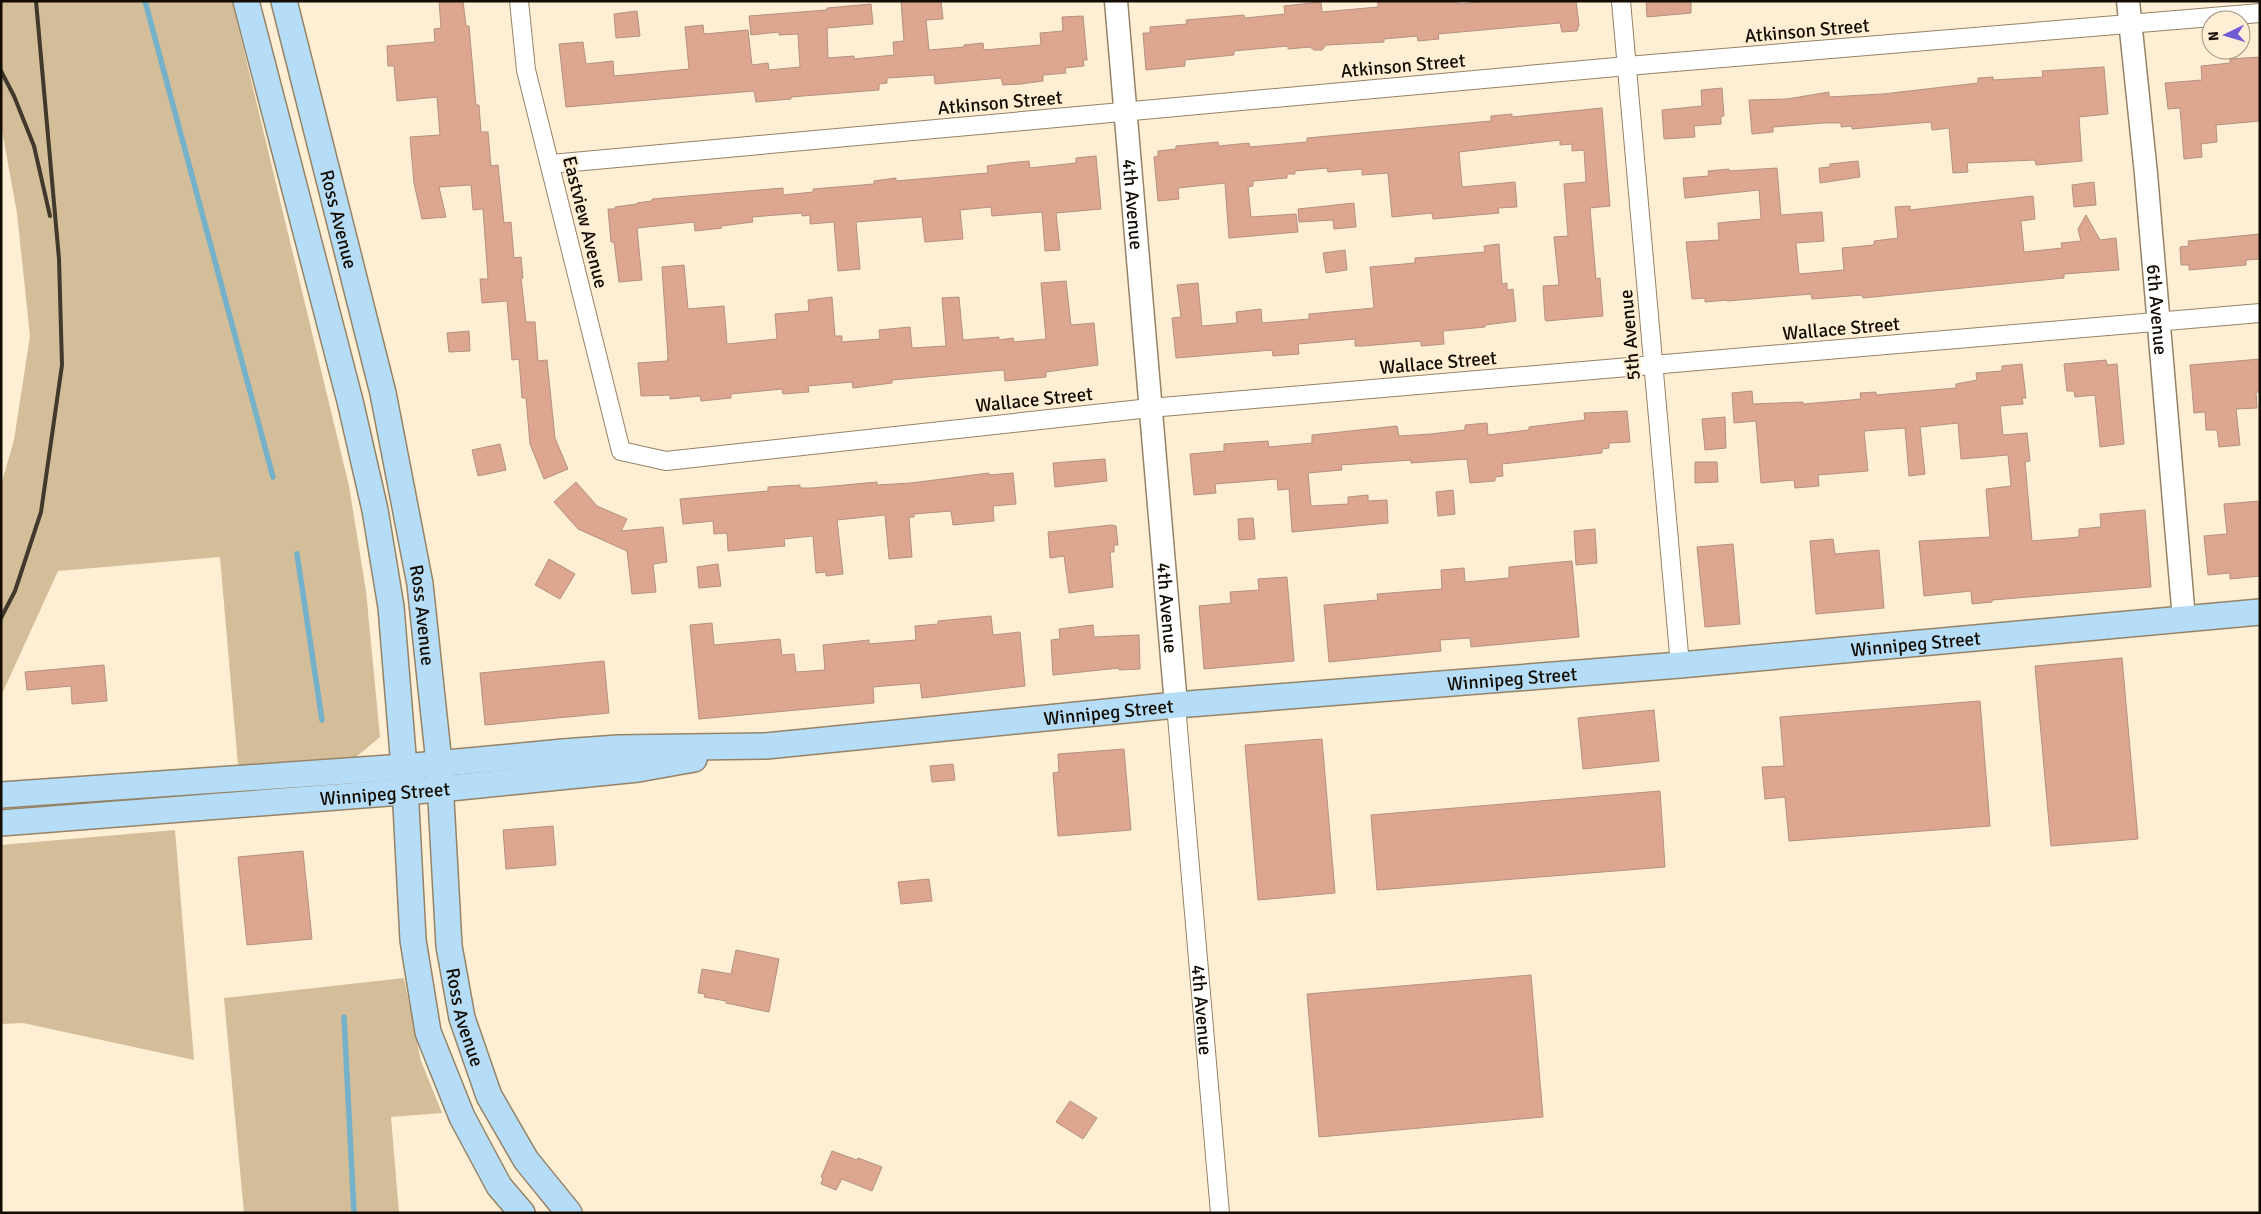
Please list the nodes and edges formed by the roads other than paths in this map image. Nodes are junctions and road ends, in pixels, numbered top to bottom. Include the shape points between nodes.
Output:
1 (246, 1) edge
2 (284, 1) edge
3 (519, 1) edge
4 (1116, 1) edge
5 (1621, 1) edge
6 (2128, 1) edge
7 (2260, 13) edge
8 (2131, 25) junction
9 (1627, 66) junction
10 (1126, 112) junction
11 (551, 164) junction
12 (2260, 313) edge
13 (2159, 322) junction
14 (1652, 366) junction
15 (1150, 408) junction
16 (621, 451) joint
17 (2260, 612) edge
18 (2184, 619) junction
19 (1680, 665) junction
20 (1176, 705) junction
21 (766, 746) junction
22 (439, 763) junction
23 (404, 779) junction
24 (440, 790) junction
25 (1, 795) edge
26 (1, 823) edge
27 (522, 1213) edge
28 (569, 1213) edge
29 (1220, 1213) edge

1 - 23 main road, Ross Avenue via 350,401 375,510 391,607
2 - 22 main road, Ross Avenue via 383,393 420,584
3 - 11 street, Eastview Avenue via 526,70
4 - 10 street, 4th Avenue
5 - 9 street, 5th Avenue
6 - 8 street, 6th Avenue
7 - 8 street, Atkinson Street
8 - 9 street, Atkinson Street
8 - 13 street, 6th Avenue
9 - 10 street, Atkinson Street
9 - 14 street, 5th Avenue
10 - 11 street, Atkinson Street
10 - 15 street, 4th Avenue
11 - 16 street, Eastview Avenue
12 - 13 street, Wallace Street
13 - 14 street, Wallace Street
13 - 18 street, 6th Avenue
14 - 15 street, Wallace Street
14 - 19 street, 5th Avenue
15 - 16 street, Wallace Street via 666,461
15 - 20 street, 4th Avenue
17 - 18 main road, Winnipeg Street
18 - 19 main road, Winnipeg Street
19 - 20 main road, Winnipeg Street
20 - 21 main road, Winnipeg Street
20 - 29 street, 4th Avenue
21 - 22 main road, Winnipeg Street via 618,748
21 - 24 main road, Winnipeg Street via 638,769
22 - 23 main road, Winnipeg Street
22 - 24 main road, Ross Avenue
23 - 24 main road, Winnipeg Street
23 - 25 main road, Winnipeg Street
23 - 26 main road, Winnipeg Street
23 - 27 main road, Ross Avenue via 413,940 428,1032 462,1116 499,1186
24 - 28 main road, Ross Avenue via 449,946 462,1018 489,1096 526,1160

